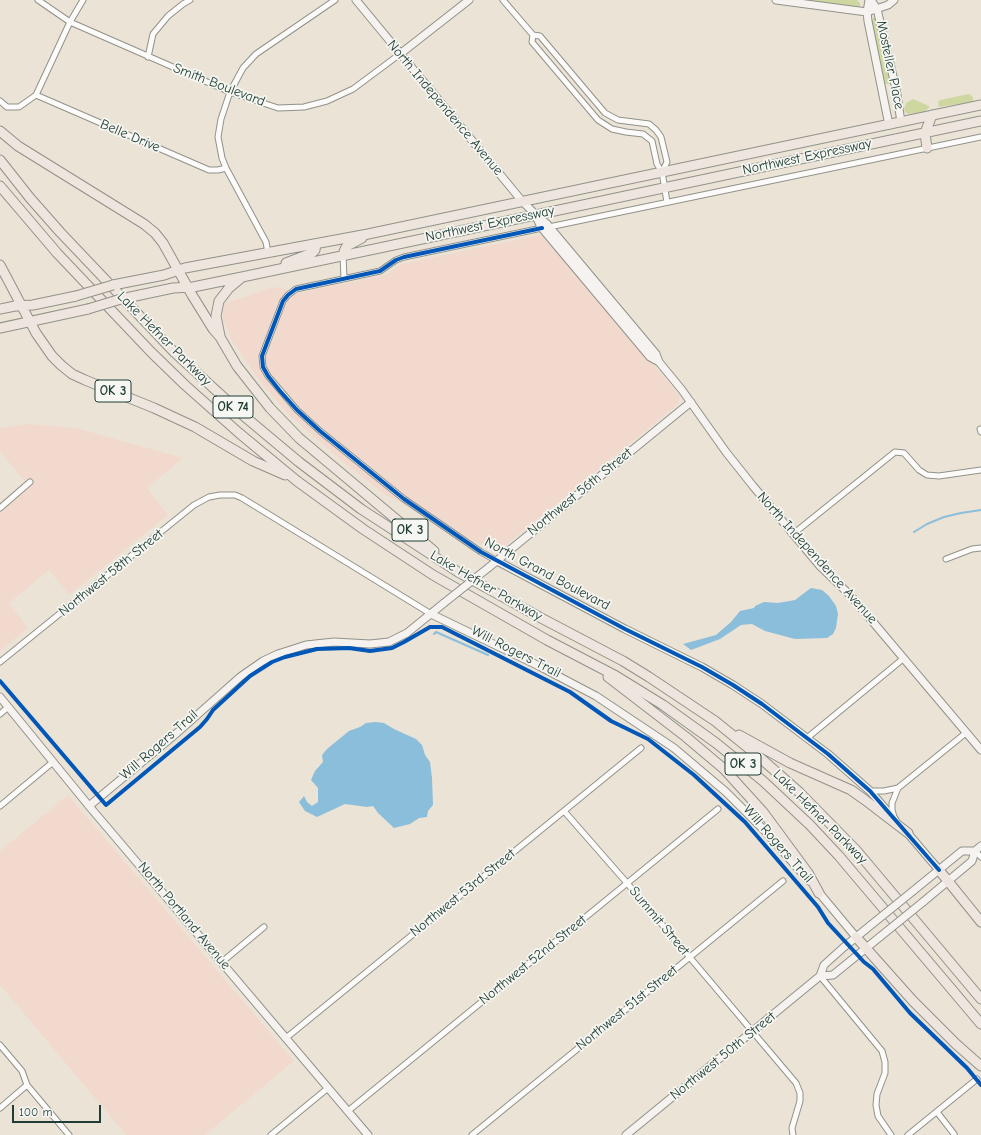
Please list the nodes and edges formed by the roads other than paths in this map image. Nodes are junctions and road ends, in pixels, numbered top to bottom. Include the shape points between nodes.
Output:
1 (38, 0) edge
2 (83, 0) edge
3 (190, 0) edge
4 (336, 0) edge
5 (356, 0) edge
6 (469, 0) edge
7 (503, 0) edge
8 (776, 0) edge
9 (870, 0) edge
10 (894, 0) edge
11 (877, 8) junction
12 (867, 12) junction
13 (70, 22) junction
14 (532, 35) junction
15 (400, 54) junction
16 (148, 57) junction
17 (896, 89) junction
18 (883, 91) junction
19 (230, 92) junction
20 (36, 95) junction
21 (0, 101) edge
22 (981, 105) edge
23 (932, 115) junction
24 (610, 116) junction
25 (981, 121) edge
26 (637, 122) junction
27 (901, 122) junction
28 (602, 123) junction
29 (889, 125) junction
30 (0, 131) edge
31 (635, 133) junction
32 (924, 133) junction
33 (981, 137) edge
34 (890, 140) junction
35 (927, 148) junction
36 (0, 160) edge
37 (226, 168) junction
38 (662, 172) junction
39 (0, 186) edge
40 (665, 188) junction
41 (522, 201) junction
42 (667, 202) junction
43 (535, 214) junction
44 (546, 228) junction
45 (368, 234) junction
46 (316, 244) junction
47 (268, 253) junction
48 (343, 255) junction
49 (0, 265) edge
50 (178, 271) junction
51 (261, 273) junction
52 (242, 277) junction
53 (344, 278) junction
54 (187, 287) junction
55 (21, 306) junction
56 (0, 309) edge
57 (29, 322) junction
58 (0, 328) edge
59 (220, 337) junction
60 (691, 402) junction
61 (981, 470) edge
62 (297, 481) junction
63 (30, 482) dead end
64 (0, 508) edge
65 (793, 534) junction
66 (981, 548) edge
67 (946, 559) dead end
68 (496, 561) junction
69 (458, 572) junction
70 (431, 614) junction
71 (583, 658) junction
72 (904, 658) junction
73 (0, 662) edge
74 (0, 697) edge
75 (8, 707) junction
76 (0, 714) edge
77 (715, 722) junction
78 (967, 732) junction
79 (808, 738) junction
80 (640, 748) dead end
81 (981, 750) edge
82 (53, 762) junction
83 (898, 788) junction
84 (870, 791) junction
85 (0, 806) edge
86 (89, 806) junction
87 (718, 809) dead end
88 (564, 811) junction
89 (895, 820) junction
90 (908, 834) junction
91 (978, 848) edge
92 (981, 857) edge
93 (939, 870) junction
94 (783, 881) dead end
95 (949, 881) junction
96 (628, 883) junction
97 (819, 893) junction
98 (981, 922) edge
99 (264, 927) dead end
100 (856, 937) junction
101 (866, 948) junction
102 (689, 957) junction
103 (222, 962) junction
104 (820, 976) junction
105 (981, 999) edge
106 (981, 1024) edge
107 (752, 1031) junction
108 (286, 1038) junction
109 (0, 1045) edge
110 (981, 1066) edge
111 (977, 1079) dead end
112 (27, 1085) junction
113 (328, 1088) junction
114 (0, 1108) edge
115 (348, 1111) junction
116 (936, 1112) junction
117 (954, 1134) edge
118 (68, 1135) edge
119 (271, 1135) edge
120 (368, 1135) edge
121 (472, 1135) edge
122 (626, 1135) edge
123 (793, 1135) edge
124 (891, 1135) edge
125 (908, 1135) edge

1 - 13 street, Smith Boulevard
2 - 13 street
3 - 16 street via 168,16 153,34
4 - 19 street via 256,54 243,68
5 - 15 street, North Independence Avenue
6 - 15 street
7 - 14 street
8 - 12 street
9 - 11 street
9 - 12 street
10 - 11 street
11 - 12 street
11 - 17 street, Mosteller Place
12 - 18 street, Mosteller Place
13 - 16 street, Smith Boulevard
13 - 20 street
14 - 24 street via 540,36
14 - 28 street via 532,42
15 - 19 street, Smith Boulevard via 353,89 304,107 278,108
15 - 41 street, North Independence Avenue
16 - 19 street, Smith Boulevard
17 - 18 street
17 - 27 street, Mosteller Place
18 - 29 street, Mosteller Place
19 - 37 street via 218,138
20 - 21 street via 19,107 7,107
20 - 37 street, Belle Drive via 209,170
22 - 23 highway, Northwest Expressway
23 - 27 highway, Northwest Expressway
23 - 32 highway
24 - 26 street via 618,120
24 - 28 street
25 - 32 highway, Northwest Expressway
26 - 31 street
26 - 38 street via 649,124 661,137 667,162
27 - 29 highway, Northwest Expressway
27 - 34 highway via 901,127
28 - 31 street via 612,129
29 - 38 highway, Northwest Expressway
30 - 50 highway via 18,146 144,224 163,243
31 - 38 street via 643,134 652,141 657,164
32 - 34 highway, Northwest Expressway
32 - 35 highway
33 - 35 street, Northwest Expressway
34 - 40 highway, Northwest Expressway
35 - 42 street, Northwest Expressway
36 - 69 highway, Lake Hefner Parkway / OK 74 via 60,232 174,352 233,406 342,495
37 - 47 street via 266,242
38 - 40 street
38 - 41 highway, Northwest Expressway
39 - 62 highway, Lake Hefner Parkway / OK 74 via 57,252 151,352 239,433
40 - 42 street
40 - 43 highway, Northwest Expressway
41 - 43 street, North Independence Avenue
41 - 45 highway, Northwest Expressway
42 - 44 street, Northwest Expressway
43 - 44 street, North Independence Avenue
43 - 48 highway, Northwest Expressway
44 - 53 street, Northwest Expressway via 404,257 380,271
44 - 60 street, North Independence Avenue via 650,357 659,362
45 - 46 highway, Northwest Expressway
45 - 48 highway via 347,246
46 - 47 highway, Northwest Expressway
46 - 51 highway via 312,253
47 - 50 highway, Northwest Expressway
48 - 51 highway, Northwest Expressway
48 - 53 street
49 - 55 highway
50 - 54 highway, OK 3
50 - 55 highway, Northwest Expressway, bridge via 76,296
51 - 52 highway, Northwest Expressway
52 - 54 highway, Northwest Expressway
52 - 59 highway via 223,293 219,301 216,316
53 - 68 street, North Grand Boulevard via 302,287 288,295 283,301 262,356 263,367 297,410 356,462 404,499
54 - 57 highway, Northwest Expressway, bridge via 121,299 99,307
54 - 59 highway, OK 3
55 - 56 highway, Northwest Expressway
55 - 57 highway
57 - 58 highway, Northwest Expressway
57 - 62 highway, OK 3 via 52,356 72,374 179,419 253,461
59 - 69 highway, OK 3 via 258,394 299,438
60 - 65 street, North Independence Avenue via 733,461
60 - 68 street, Northwest 56th Street
61 - 65 street via 939,476 927,475 904,453 895,452
62 - 71 highway, Lake Hefner Parkway / OK 3 via 427,572
63 - 64 street
65 - 72 street, North Independence Avenue
66 - 67 street
68 - 70 street, Northwest 56th Street, bridge
68 - 79 street, North Grand Boulevard via 702,667 762,704
69 - 77 highway, Lake Hefner Parkway / OK 3 via 623,661
70 - 73 street, Northwest 58th Street via 242,498 227,494 209,497 194,505
70 - 86 street, Northwest 56th Street via 407,633 389,642 306,645 263,661 240,677
70 - 97 street via 596,696 674,748 765,831
71 - 97 highway via 724,769 763,812
71 - 106 highway, Lake Hefner Parkway / OK 3 via 686,720 774,791 839,856
72 - 78 street, North Independence Avenue
72 - 79 street
74 - 75 street, North Portland Avenue
75 - 76 street
75 - 82 street, North Portland Avenue
77 - 90 highway via 790,763 851,790
77 - 105 highway, Lake Hefner Parkway / OK 3 via 772,767 822,814 856,850
78 - 81 street, North Independence Avenue
78 - 83 street
79 - 84 street, North Grand Boulevard
80 - 88 street, Northwest 53rd Street
82 - 85 street
82 - 86 street, North Portland Avenue
83 - 84 street
83 - 89 street via 892,803
84 - 89 street, North Grand Boulevard
86 - 103 street, North Portland Avenue
87 - 96 street, Northwest 52nd Street
88 - 96 street, Summit Street
88 - 108 street, Northwest 53rd Street
89 - 90 street, North Grand Boulevard
90 - 93 street, North Grand Boulevard
91 - 92 street
91 - 93 street, Northwest 50th Street via 962,851
91 - 95 street, Northwest 50th Street via 972,861
93 - 95 highway
93 - 100 street, Northwest 50th Street, bridge
94 - 102 street, Northwest 51st Street
95 - 98 highway
95 - 101 street, Northwest 50th Street, bridge
96 - 102 street, Summit Street
96 - 115 street, Northwest 52nd Street
97 - 100 street
99 - 103 street
100 - 101 highway
100 - 104 street, Northwest 50th Street via 824,965
101 - 104 street, Northwest 50th Street via 833,975
101 - 110 highway via 956,1044
102 - 107 street, Summit Street
102 - 121 street, Northwest 51st Street
103 - 108 street, North Portland Avenue
104 - 107 street, Northwest 50th Street
104 - 124 street via 882,1050 885,1073 877,1094 876,1105 878,1116
107 - 122 street, Northwest 50th Street
107 - 123 street, Summit Street via 792,1078 800,1093 792,1128
108 - 113 street, North Portland Avenue
109 - 112 street via 22,1071
111 - 116 street
112 - 114 street
112 - 118 street
113 - 115 street, North Portland Avenue
113 - 119 street
115 - 120 street, North Portland Avenue
116 - 117 street
116 - 125 street

